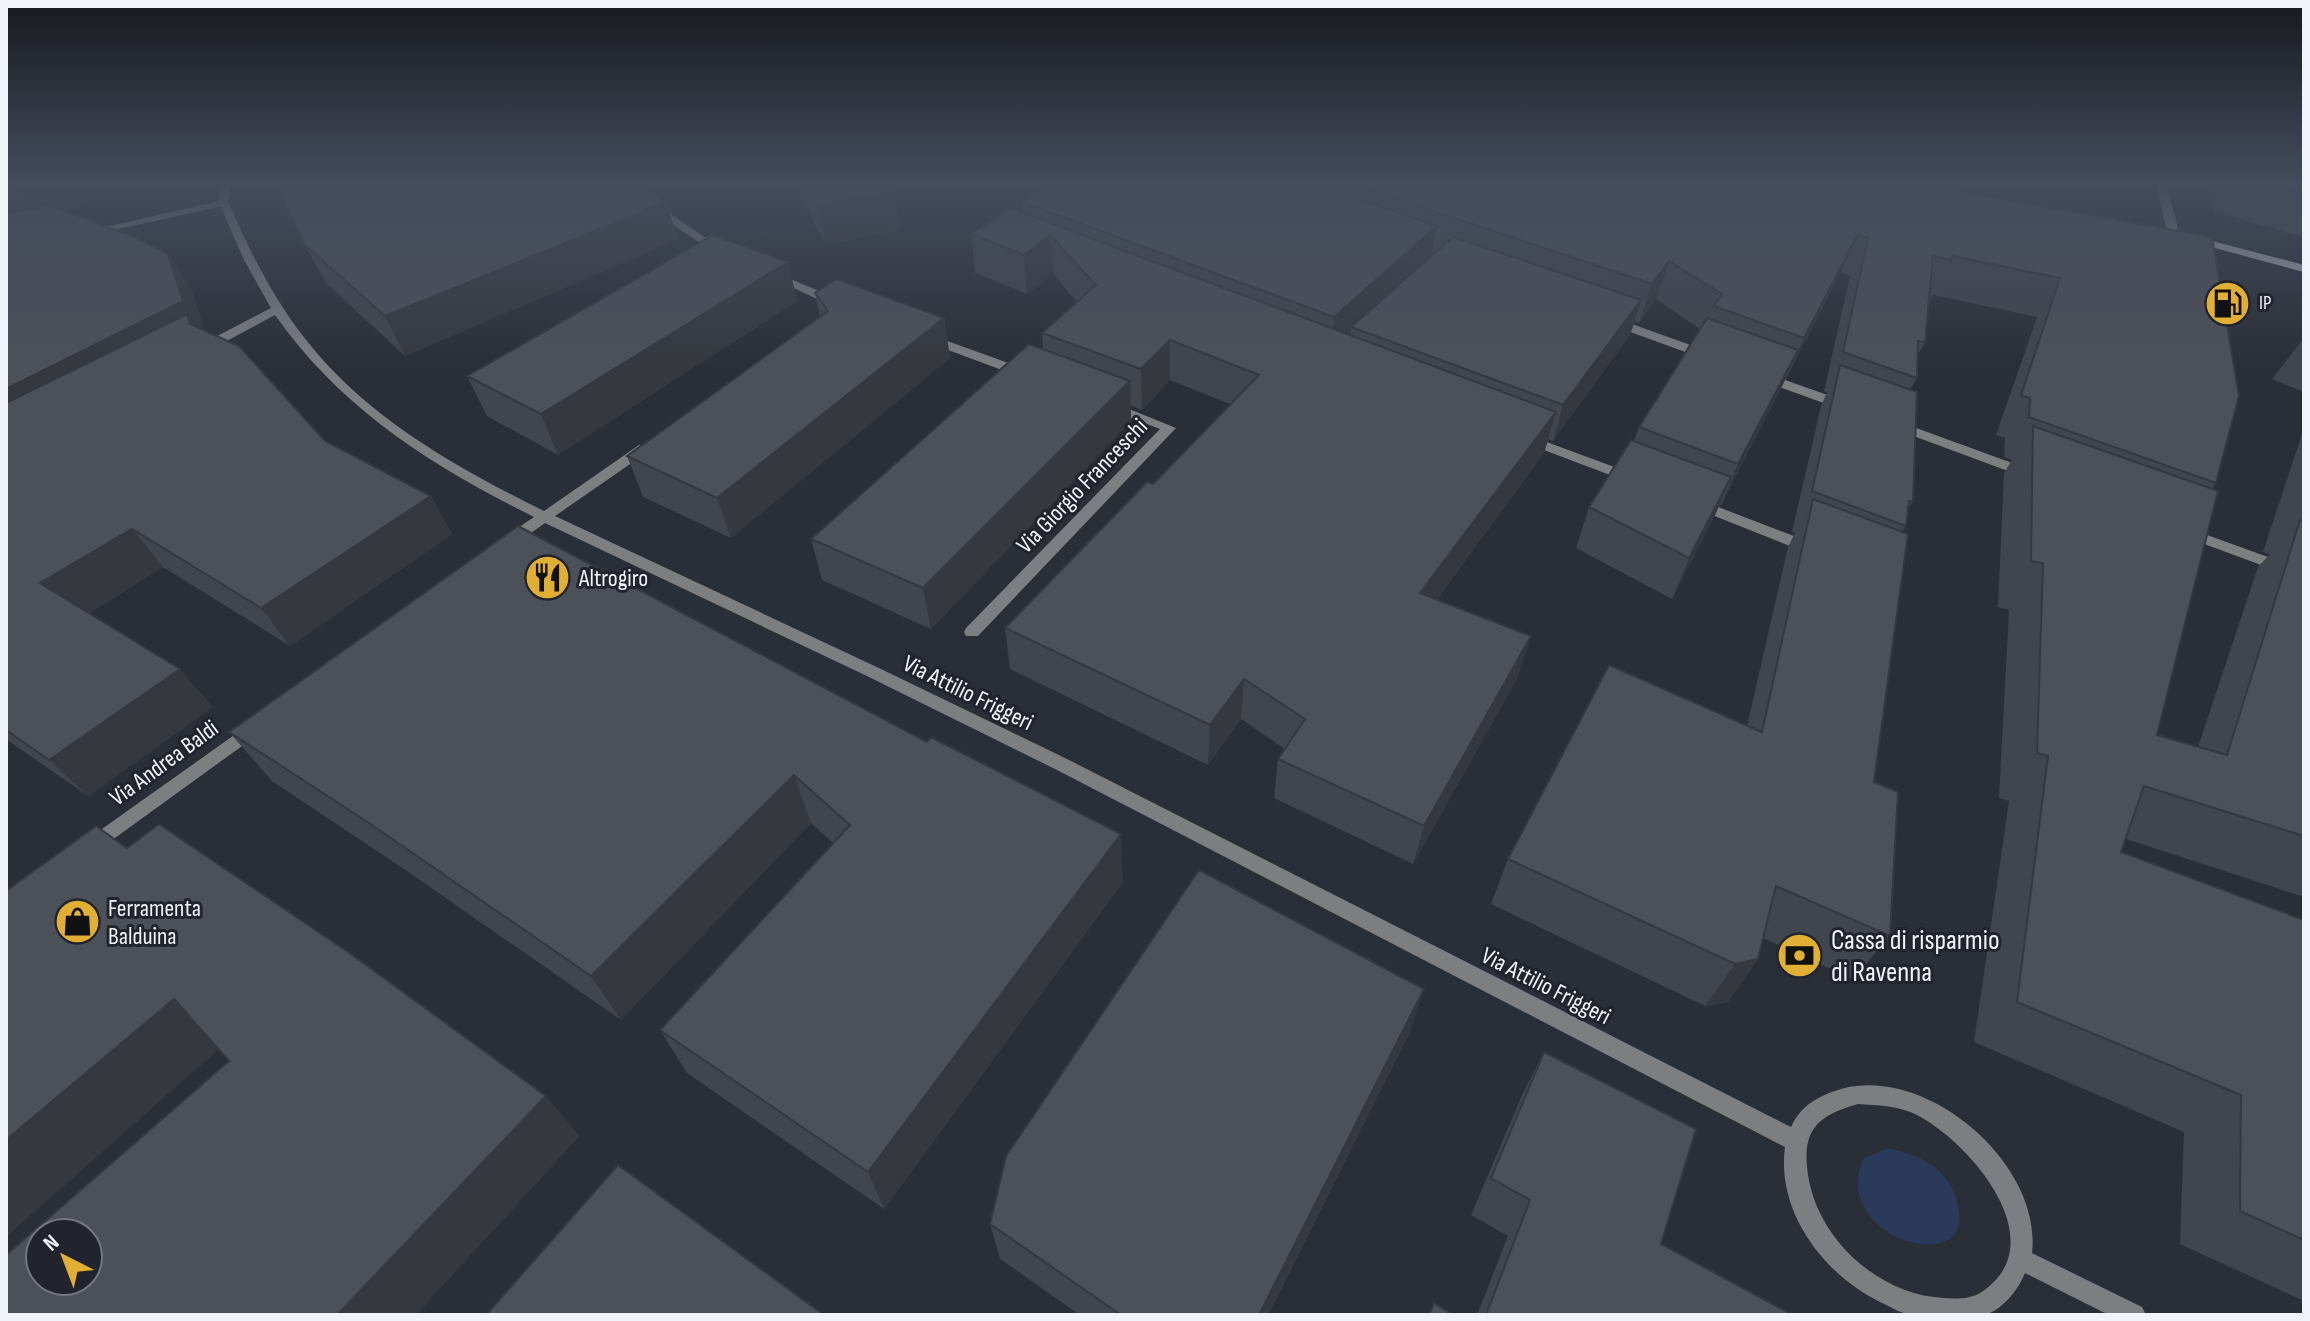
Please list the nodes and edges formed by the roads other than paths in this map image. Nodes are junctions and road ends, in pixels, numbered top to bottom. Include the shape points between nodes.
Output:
1 (242, 244) edge
2 (708, 244) edge
3 (2212, 244) edge
4 (731, 256) edge
5 (760, 269) edge
6 (2304, 269) edge
7 (276, 310) junction
8 (834, 316) edge
9 (1606, 319) edge
10 (920, 335) edge
11 (191, 355) edge
12 (1724, 362) edge
13 (1754, 373) edge
14 (1037, 379) edge
15 (1096, 400) edge
16 (1857, 411) edge
17 (1887, 421) edge
18 (1509, 432) edge
19 (650, 443) edge
20 (2037, 477) edge
21 (1642, 483) edge
22 (1686, 500) edge
23 (545, 516) junction
24 (2170, 527) edge
25 (498, 550) edge
26 (1818, 551) edge
27 (2304, 576) edge
28 (972, 632) dead end
29 (274, 713) edge
30 (83, 852) edge
31 (1796, 1141) junction
32 (2020, 1259) junction
33 (1903, 1309) edge
34 (2134, 1315) edge

1 - 7 street, Via Attilio Friggeri
2 - 4 street
3 - 6 main road
5 - 8 street via 847,307
7 - 11 street
7 - 23 street, Via Attilio Friggeri via 325,370 397,433
9 - 12 street
10 - 14 street
13 - 16 street
15 - 28 street, Via Giorgio Franceschi via 1169,428
17 - 20 street
18 - 21 street
19 - 23 street
22 - 26 street
23 - 25 street
23 - 31 street, Via Attilio Friggeri via 955,712
24 - 27 street
29 - 30 street, Via Andrea Baldi
31 - 32 street via 1809,1117 1830,1101 1882,1095 1923,1107 1987,1157 2008,1190 2021,1226
31 - 33 street via 1795,1175 1806,1212 1829,1249
32 - 33 street via 2006,1288 1980,1307
32 - 34 street

